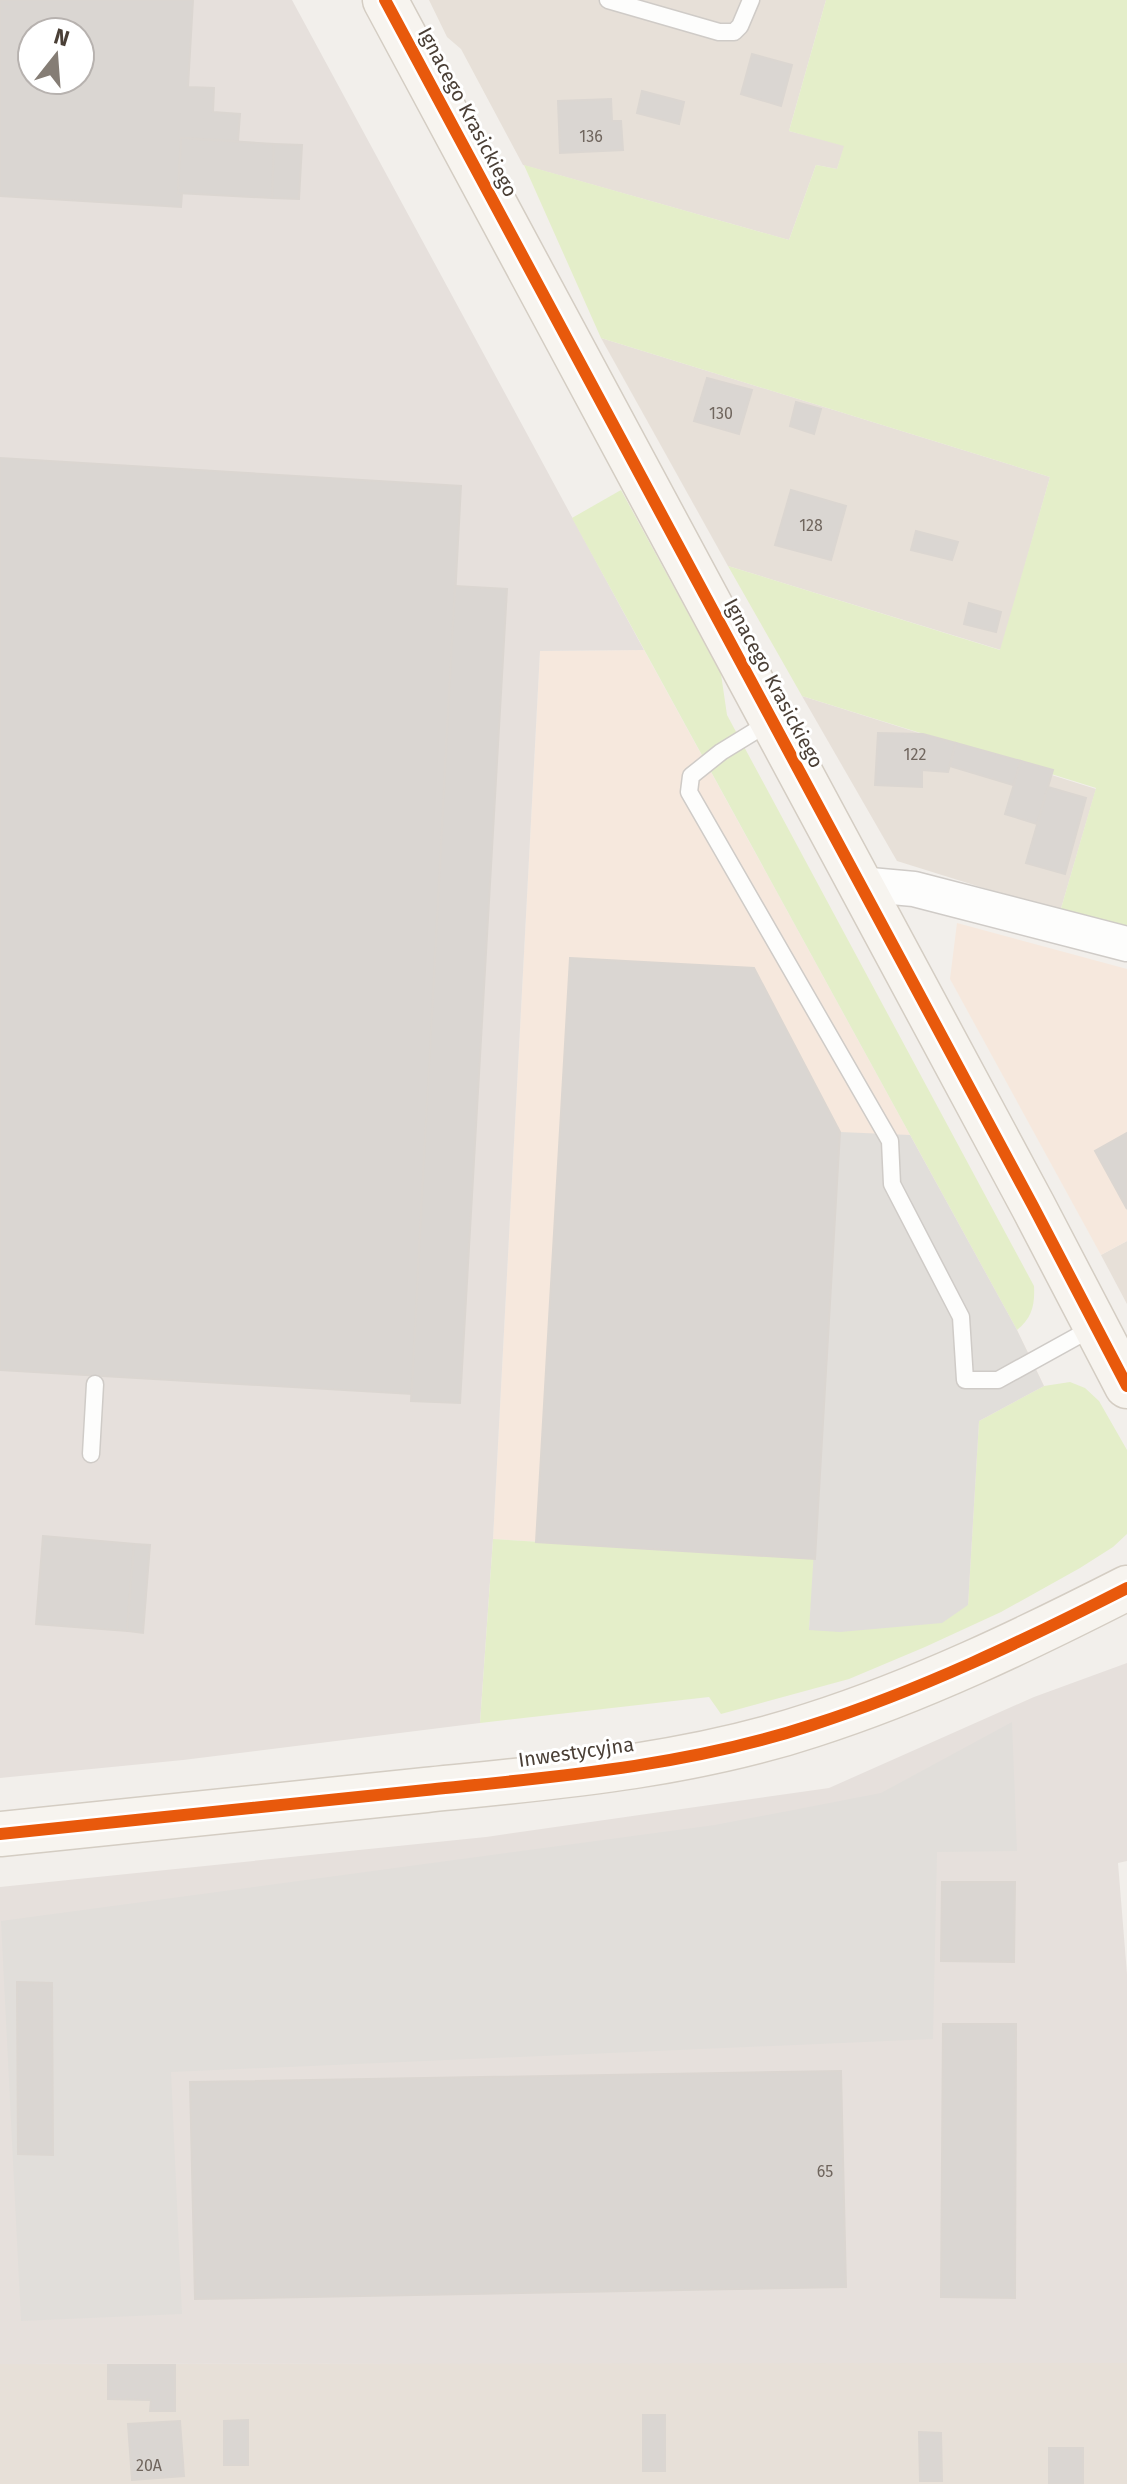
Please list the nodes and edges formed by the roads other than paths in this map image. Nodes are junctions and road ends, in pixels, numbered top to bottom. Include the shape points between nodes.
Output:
1 (385, 0) edge
2 (608, 0) edge
3 (751, 0) edge
4 (771, 721) junction
5 (859, 884) junction
6 (1127, 944) edge
7 (1095, 1327) junction
8 (95, 1384) dead end
9 (1127, 1386) edge
10 (91, 1454) dead end
11 (1127, 1588) edge
12 (0, 1834) edge

1 - 4 street, Ignacego Krasickiego
2 - 3 lane via 719,32 734,32
4 - 5 street, Ignacego Krasickiego
4 - 7 lane via 691,776 689,792 890,1141 892,1184 961,1317 965,1380 998,1380
5 - 6 street via 914,889
5 - 7 street, Ignacego Krasickiego
7 - 9 street, Ignacego Krasickiego
8 - 10 lane
11 - 12 street, Inwestycyjna via 932,1680 811,1726 711,1751 504,1782

